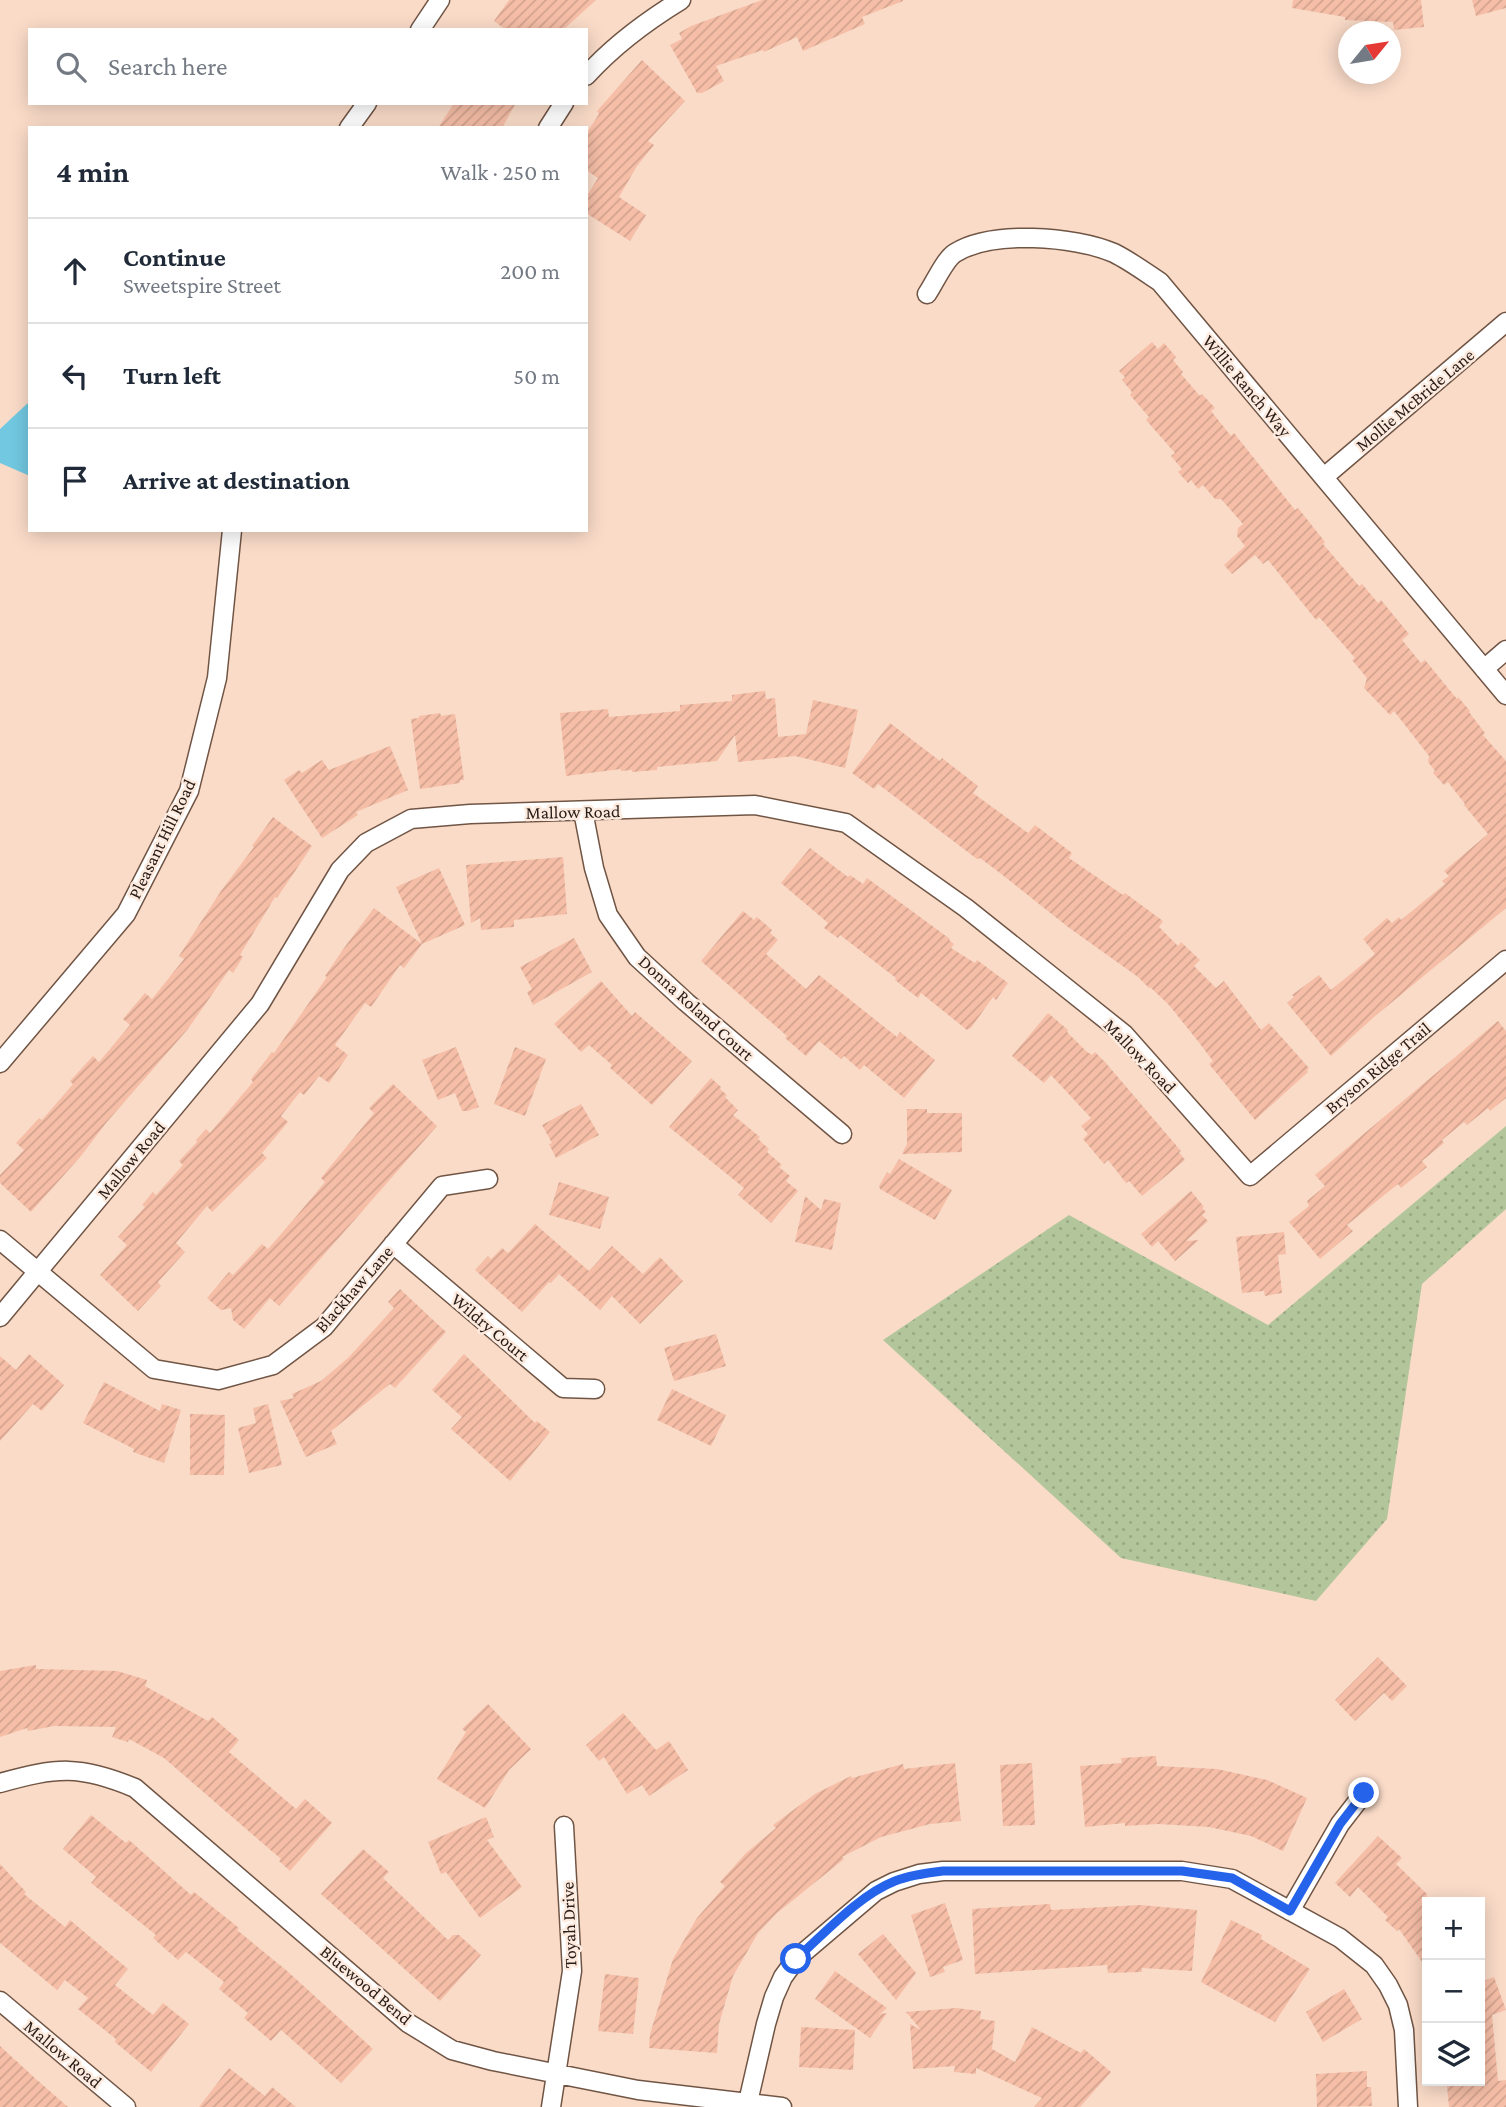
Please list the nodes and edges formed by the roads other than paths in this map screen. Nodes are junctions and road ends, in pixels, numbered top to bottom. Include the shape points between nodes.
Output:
1 (440, 0) edge
2 (681, 0) edge
3 (421, 28) edge
4 (588, 74) edge
5 (366, 105) edge
6 (563, 105) edge
7 (350, 126) edge
8 (549, 126) edge
9 (927, 294) dead end
10 (1506, 323) edge
11 (1324, 477) junction
12 (232, 532) edge
13 (1506, 650) edge
14 (1484, 669) junction
15 (1506, 695) edge
16 (583, 811) junction
17 (1506, 960) edge
18 (0, 1063) edge
19 (842, 1134) dead end
20 (1250, 1176) joint
21 (488, 1179) dead end
22 (0, 1240) edge
23 (393, 1244) junction
24 (37, 1273) junction
25 (0, 1317) edge
26 (595, 1389) dead end
27 (0, 1783) edge
28 (1364, 1793) dead end
29 (564, 1826) dead end
30 (1290, 1911) junction
31 (0, 2001) edge
32 (556, 2075) junction
33 (748, 2102) junction
34 (126, 2107) edge
35 (551, 2107) edge
36 (782, 2107) edge
37 (1408, 2107) edge

1 - 3 street
2 - 4 street via 638,27
5 - 7 street
6 - 8 street
9 - 11 street, Willie Ranch Way via 952,254 980,243 1044,239 1083,243 1113,253 1160,282
10 - 11 street, Mollie McBride Lane
11 - 14 street, Willie Ranch Way
12 - 18 street, Pleasant Hill Road via 217,678 189,791 126,914
13 - 14 street
14 - 15 street, Willie Ranch Way
16 - 19 street, Donna Roland Court via 608,915 637,957
16 - 20 street, Mallow Road via 755,806 846,822 966,908 1124,1034
16 - 24 street, Mallow Road via 411,819 366,843 340,870 260,1004
17 - 20 street, Bryson Ridge Trail
21 - 23 street, Blackhaw Lane via 442,1186
22 - 24 street, Blackhaw Lane
23 - 24 street, Blackhaw Lane via 324,1327 273,1365 218,1380 155,1369
23 - 26 street, Wildry Court via 563,1388
24 - 25 street, Mallow Road
27 - 32 street, Bluewood Bend via 69,1769 104,1775 135,1788 408,2023 452,2050
28 - 30 street via 1340,1824
29 - 32 street, Toyah Drive via 572,1971
30 - 33 street via 1232,1878 1182,1871 943,1871 894,1882 858,1905 796,1959 783,1977 766,2024
30 - 37 street via 1359,1952 1388,1984 1404,2031
31 - 34 street, Mallow Road
32 - 33 street, Bluewood Bend
32 - 35 street, Toyah Drive
33 - 36 street, Bluewood Bend

